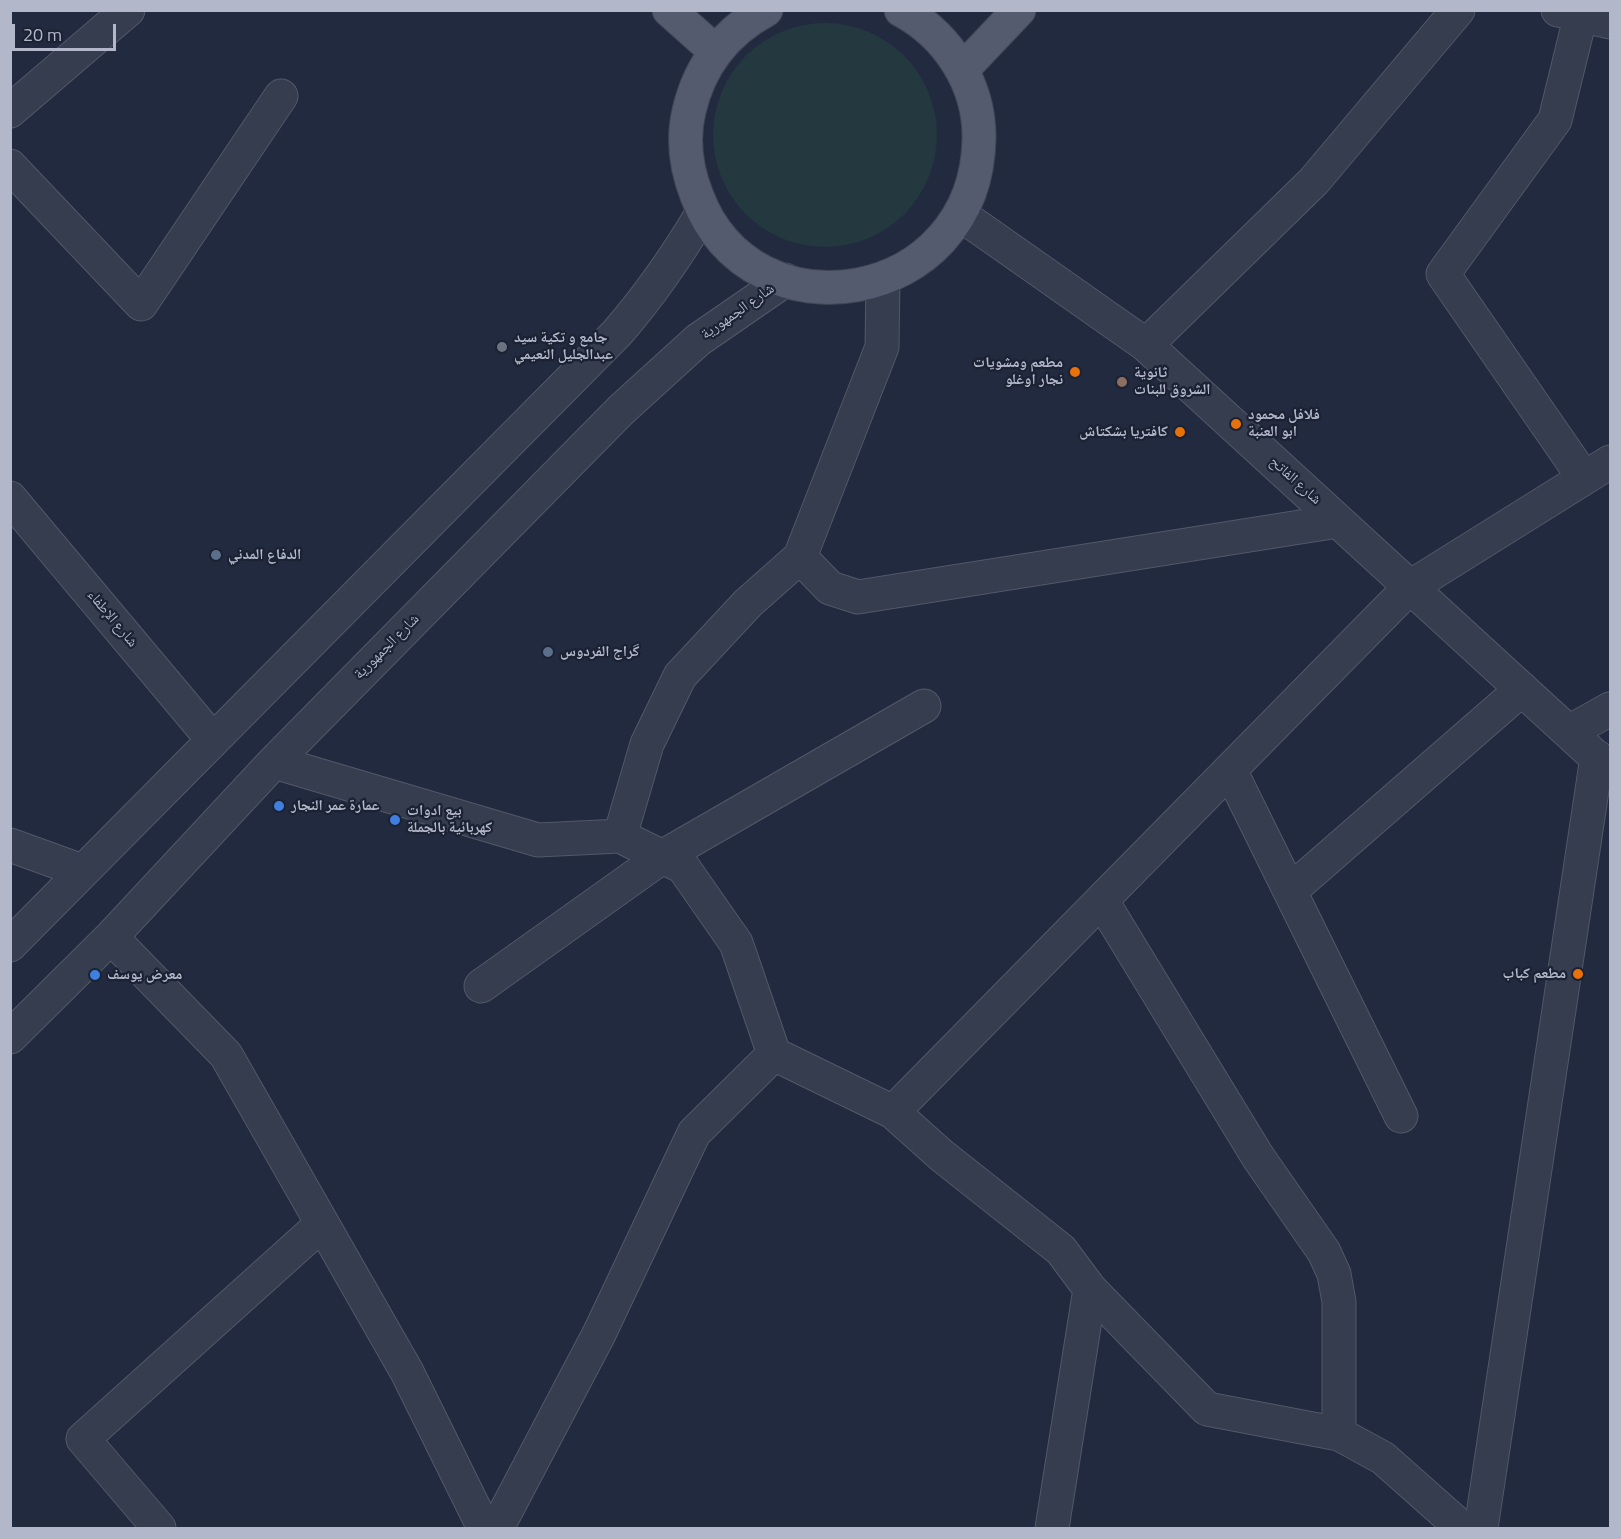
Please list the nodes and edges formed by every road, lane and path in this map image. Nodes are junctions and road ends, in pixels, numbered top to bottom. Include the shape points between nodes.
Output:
1 (128, 10) edge
2 (669, 10) edge
3 (766, 10) edge
4 (1019, 10) edge
5 (1458, 10) edge
6 (913, 13) edge
7 (1583, 15) edge
8 (715, 51) junction
9 (963, 69) junction
10 (281, 96) dead end
11 (10, 111) edge
12 (10, 166) edge
13 (703, 212) junction
14 (961, 215) junction
15 (785, 280) junction
16 (883, 280) junction
17 (1146, 345) junction
18 (1597, 470) edge
19 (10, 498) edge
20 (1338, 520) junction
21 (800, 557) junction
22 (1410, 587) junction
23 (1522, 689) junction
24 (924, 706) dead end
25 (1611, 709) edge
26 (1569, 732) junction
27 (213, 740) junction
28 (274, 762) junction
29 (1604, 763) edge
30 (1230, 770) junction
31 (620, 836) junction
32 (10, 844) edge
33 (662, 857) junction
34 (82, 871) junction
35 (1290, 891) junction
36 (1102, 901) junction
37 (111, 937) junction
38 (10, 945) edge
39 (482, 986) dead end
40 (10, 1037) edge
41 (774, 1054) junction
42 (893, 1112) junction
43 (1401, 1116) dead end
44 (322, 1224) junction
45 (1090, 1288) junction
46 (1339, 1434) junction
47 (159, 1528) edge
48 (484, 1528) edge
49 (497, 1528) edge
50 (1052, 1528) edge
51 (1462, 1528) edge
52 (1481, 1528) edge

1 - 11 street
2 - 8 main road
3 - 8 main road via 745,22
4 - 9 main road
5 - 17 street via 1314,181
6 - 9 main road
7 - 18 street via 1555,120 1443,274
8 - 13 main road via 694,88 685,130 688,172
9 - 14 main road via 980,117 979,168
10 - 12 street via 141,304
13 - 15 main road via 724,241 752,265
13 - 27 street via 661,279 617,333
14 - 16 main road via 923,258
14 - 17 street, شارع الفاتح
15 - 16 main road via 834,288
15 - 28 street, شارع الجمهورية via 698,340 651,381
16 - 21 street via 882,347
17 - 20 street, شارع الفاتح
18 - 22 street
19 - 27 street, شارع الإطفاء
20 - 21 street via 858,597 830,588
20 - 22 street, شارع الفاتح
21 - 31 street via 748,603 680,676 646,744
22 - 23 street, شارع الفاتح
22 - 30 street
23 - 26 street, شارع الفاتح
23 - 35 street
24 - 33 street
25 - 26 street
26 - 29 street, شارع الفاتح
27 - 34 street
28 - 31 street via 538,840
28 - 37 street, شارع الجمهورية
29 - 52 street
30 - 35 street
30 - 36 street
31 - 33 street
32 - 34 street
33 - 39 street
33 - 41 street via 683,867 736,943
34 - 38 street
35 - 43 street
36 - 42 street
36 - 46 street via 1258,1157 1324,1252 1334,1274 1339,1302
37 - 40 street, شارع الجمهورية
37 - 44 street via 226,1055
41 - 42 street
41 - 49 street via 694,1133 599,1334
42 - 45 street via 1061,1250
44 - 47 street via 83,1439
44 - 48 street via 407,1372
45 - 46 street via 1207,1409
45 - 50 street
46 - 51 street via 1383,1458

